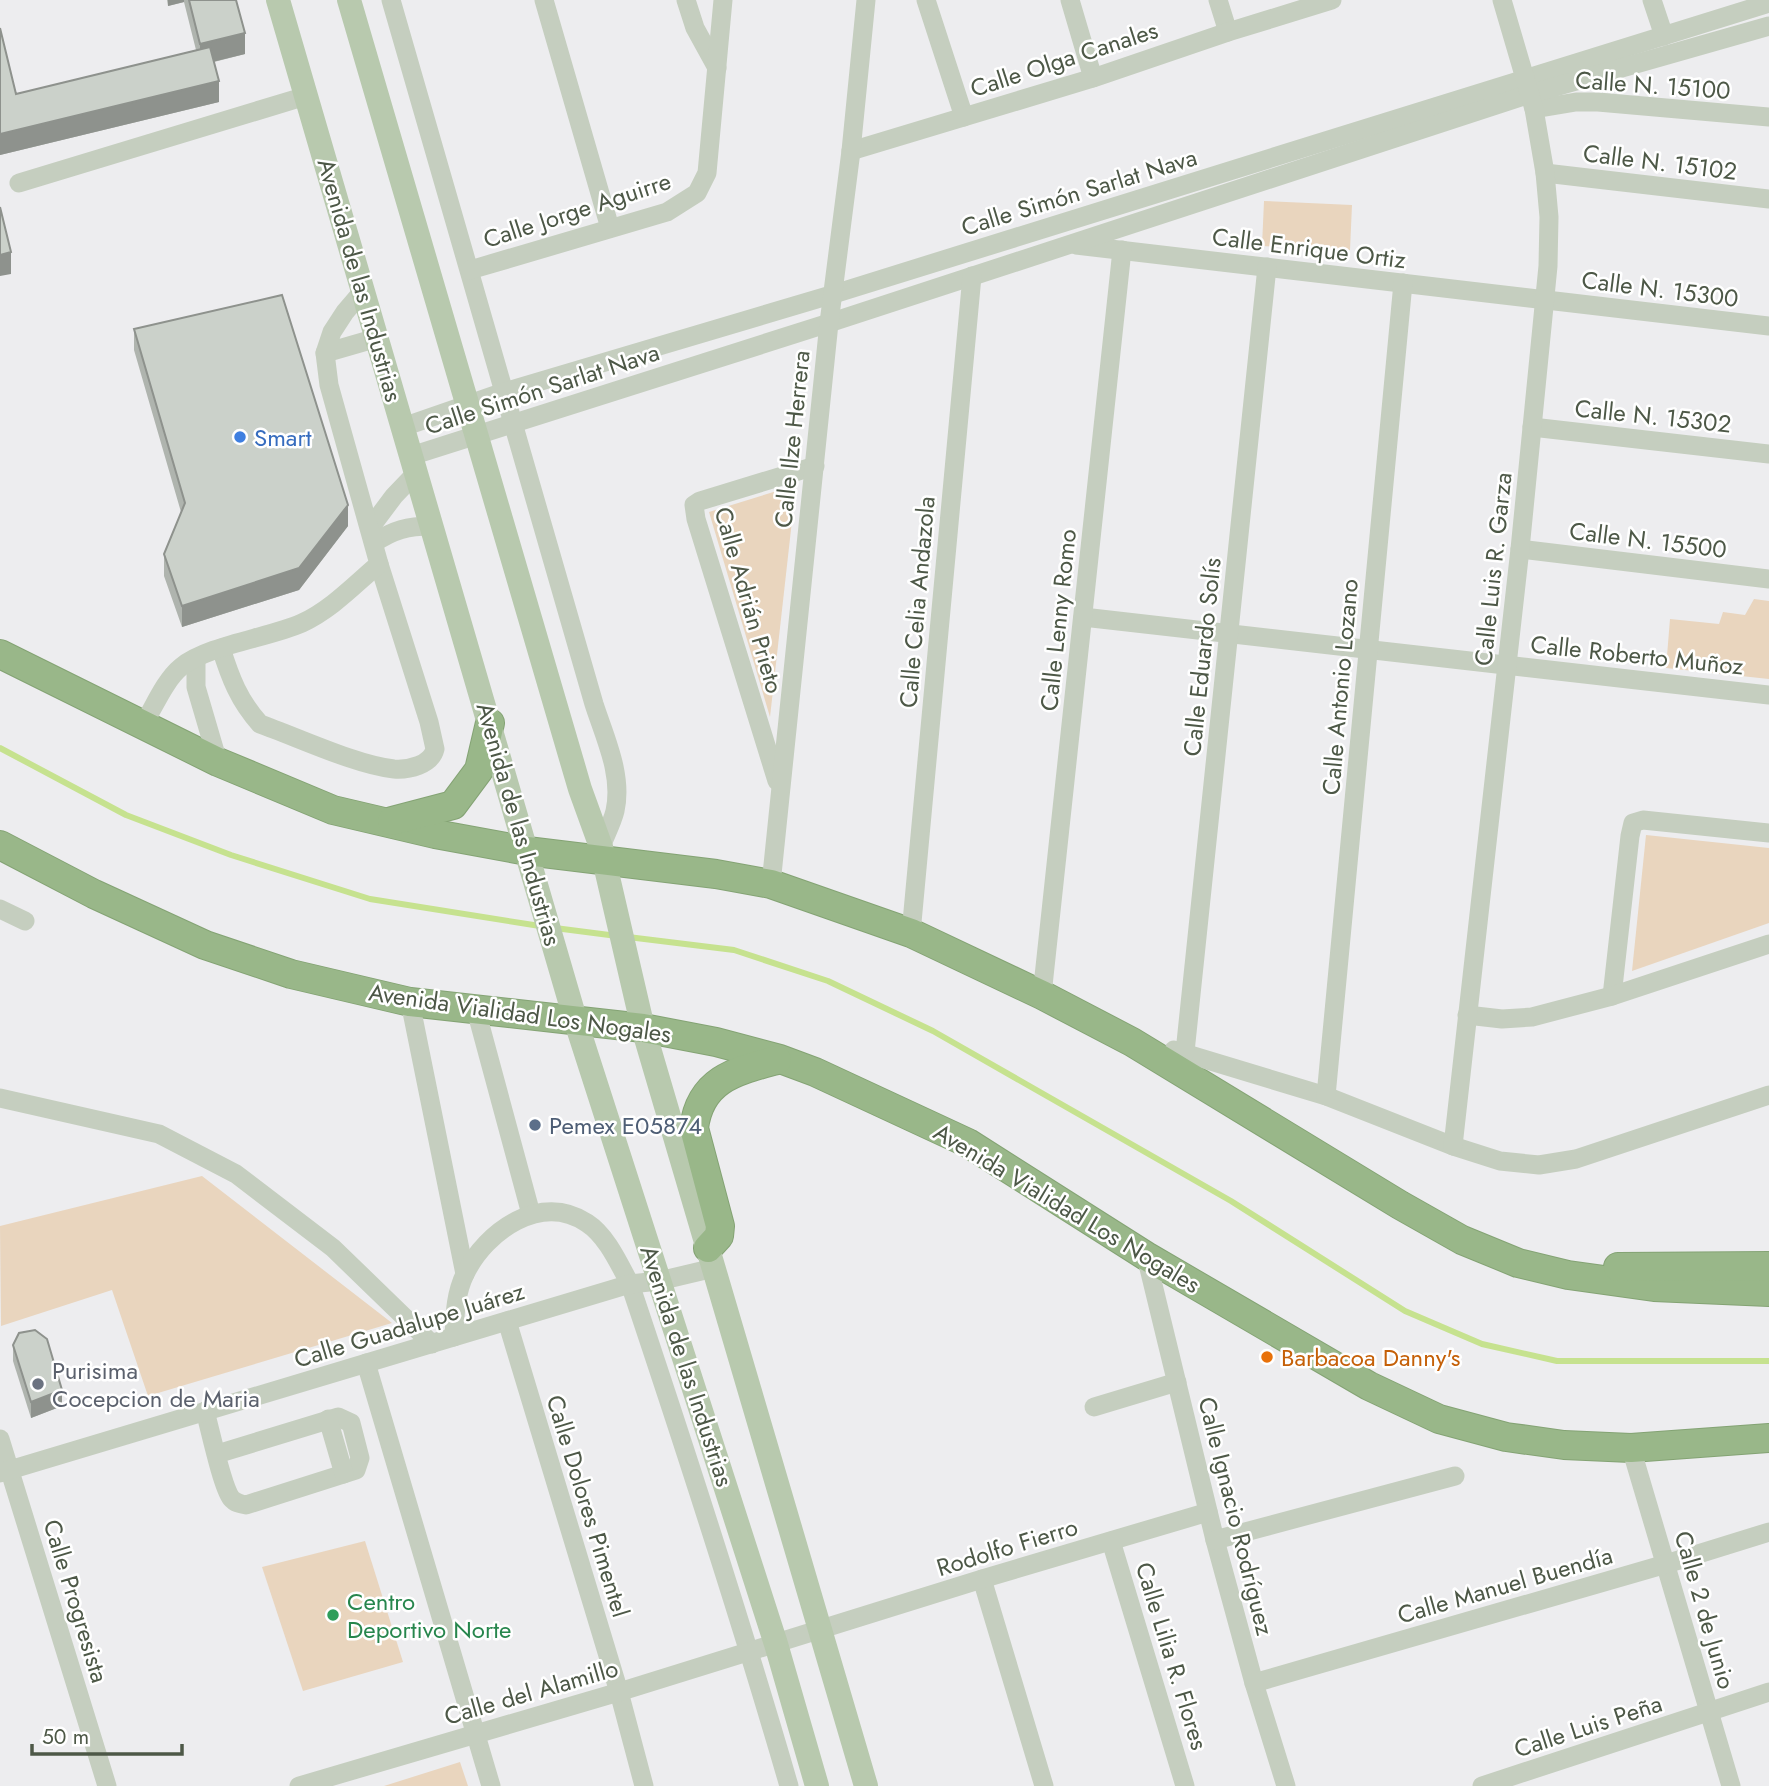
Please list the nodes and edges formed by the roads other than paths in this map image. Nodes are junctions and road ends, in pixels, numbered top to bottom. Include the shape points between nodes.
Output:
1 (278, 0) edge
2 (349, 0) edge
3 (391, 0) edge
4 (544, 0) edge
5 (686, 0) edge
6 (723, 0) edge
7 (866, 0) edge
8 (926, 0) edge
9 (1070, 0) edge
10 (1218, 0) edge
11 (1332, 0) edge
12 (1502, 0) edge
13 (1652, 0) edge
14 (1769, 3) edge
15 (1769, 26) edge
16 (1228, 32) junction
17 (1664, 36) junction
18 (717, 68) junction
19 (1093, 78) junction
20 (1530, 94) junction
21 (306, 96) junction
22 (964, 117) junction
23 (1769, 117) edge
24 (851, 151) junction
25 (1545, 173) junction
26 (19, 183) dead end
27 (1769, 199) edge
28 (610, 228) junction
29 (1068, 244) junction
30 (1122, 250) junction
31 (1267, 267) junction
32 (470, 270) junction
33 (972, 276) junction
34 (1403, 283) junction
35 (363, 291) junction
36 (834, 294) junction
37 (1544, 300) junction
38 (829, 323) junction
39 (1769, 326) edge
40 (377, 338) junction
41 (324, 353) junction
42 (505, 392) junction
43 (467, 405) junction
44 (514, 424) junction
45 (403, 427) junction
46 (1532, 427) junction
47 (477, 436) junction
48 (1769, 454) edge
49 (413, 465) junction
50 (815, 466) junction
51 (431, 526) junction
52 (372, 535) junction
53 (1520, 549) junction
54 (379, 564) junction
55 (1769, 579) edge
56 (1083, 617) junction
57 (1229, 634) junction
58 (221, 648) junction
59 (1368, 650) junction
60 (0, 654) edge
61 (197, 659) junction
62 (1507, 666) junction
63 (1769, 695) edge
64 (490, 723) junction
65 (143, 725) junction
66 (218, 762) junction
67 (780, 790) junction
68 (387, 822) junction
69 (1769, 833) edge
70 (0, 845) edge
71 (527, 851) junction
72 (602, 853) junction
73 (771, 884) junction
74 (0, 909) edge
75 (25, 922) dead end
76 (911, 933) junction
77 (1769, 944) edge
78 (1042, 995) junction
79 (1612, 996) junction
80 (410, 1002) junction
81 (475, 1010) junction
82 (1467, 1015) junction
83 (576, 1021) junction
84 (643, 1028) junction
85 (1132, 1042) junction
86 (1185, 1052) junction
87 (780, 1059) junction
88 (1769, 1095) edge
89 (1326, 1096) junction
90 (0, 1098) edge
91 (1453, 1146) junction
92 (531, 1214) junction
93 (1146, 1256) junction
94 (711, 1258) junction
95 (1769, 1266) edge
96 (465, 1274) junction
97 (1568, 1275) junction
98 (659, 1281) junction
99 (630, 1284) junction
100 (1769, 1292) edge
101 (507, 1321) junction
102 (454, 1337) junction
103 (432, 1343) junction
104 (366, 1363) junction
105 (1177, 1382) junction
106 (1094, 1407) dead end
107 (205, 1411) junction
108 (0, 1439) edge
109 (1768, 1439) edge
110 (1631, 1448) junction
111 (217, 1454) junction
112 (5, 1471) edge
113 (1455, 1476) dead end
114 (1208, 1512) junction
115 (1769, 1532) edge
116 (1215, 1540) junction
117 (1111, 1541) junction
118 (1666, 1564) junction
119 (982, 1579) junction
120 (820, 1629) junction
121 (776, 1644) junction
122 (750, 1651) junction
123 (1254, 1683) junction
124 (619, 1692) junction
125 (1769, 1692) edge
126 (1709, 1712) junction
127 (475, 1733) junction
128 (107, 1786) edge
129 (299, 1786) edge
130 (491, 1786) edge
131 (644, 1786) edge
132 (789, 1786) edge
133 (817, 1786) edge
134 (866, 1786) edge
135 (1044, 1786) edge
136 (1185, 1786) edge
137 (1286, 1786) edge
138 (1482, 1786) edge
139 (1731, 1786) edge

1 - 21 main road, Avenida de las Industrias
2 - 43 main road, Avenida de las Industrias
3 - 32 street
4 - 28 street
5 - 18 street
6 - 18 street
7 - 24 street, Calle Ilze Herrera
8 - 22 street
9 - 19 street
10 - 16 street
11 - 16 street, Calle Olga Canales
12 - 20 street, Calle Luis R. Garza
13 - 17 street
14 - 17 street, Calle Simón Sarlat Nava
15 - 20 street, Calle Simón Sarlat Nava
16 - 19 street, Calle Olga Canales
17 - 20 street, Calle Simón Sarlat Nava
18 - 28 street, Calle Jorge Aguirre via 707,173 697,193 667,212
19 - 22 street, Calle Olga Canales
20 - 23 street, Calle N. 15100 via 1576,102
20 - 25 street, Calle Luis R. Garza
20 - 29 street, Calle Simón Sarlat Nava
20 - 36 street, Calle Simón Sarlat Nava
21 - 26 street
21 - 35 main road, Avenida de las Industrias
22 - 24 street, Calle Olga Canales
24 - 36 street, Calle Ilze Herrera
25 - 27 street, Calle N. 15102
25 - 37 street, Calle Luis R. Garza via 1549,217
28 - 32 street, Calle Jorge Aguirre
29 - 30 street, Calle Enrique Ortiz
29 - 33 street, Calle Simón Sarlat Nava
30 - 31 street, Calle Enrique Ortiz
30 - 56 street, Calle Lenny Romo
31 - 34 street, Calle Enrique Ortiz
31 - 57 street, Calle Eduardo Solís
32 - 42 street
33 - 38 street, Calle Simón Sarlat Nava
33 - 76 street, Calle Celia Andazola
34 - 37 street, Calle Enrique Ortiz
34 - 59 street, Calle Antonio Lozano
35 - 40 main road, Avenida de las Industrias
35 - 41 street via 332,332
36 - 38 street, Calle Ilze Herrera
36 - 42 street, Calle Simón Sarlat Nava
37 - 39 street, Calle N. 15300
37 - 46 street, Calle Luis R. Garza
38 - 44 street, Calle Simón Sarlat Nava
38 - 50 street, Calle Ilze Herrera
40 - 41 street
40 - 45 main road, Avenida de las Industrias
41 - 52 street
42 - 43 street, Calle Simón Sarlat Nava
42 - 44 street
43 - 45 street, Calle Simón Sarlat Nava
43 - 47 main road, Avenida de las Industrias
44 - 47 street, Calle Simón Sarlat Nava
44 - 72 street via 614,763 615,811
45 - 49 main road, Avenida de las Industrias
46 - 48 street, Calle N. 15302
46 - 53 street, Calle Luis R. Garza
47 - 49 street, Calle Simón Sarlat Nava
47 - 72 main road, Avenida de las Industrias
49 - 51 main road, Avenida de las Industrias
49 - 52 street
50 - 67 street, Calle Ilze Herrera
50 - 67 street, Calle Adrián Prieto via 694,505
51 - 52 street
51 - 64 main road, Avenida de las Industrias
52 - 54 street
53 - 55 street, Calle N. 15500
53 - 62 street, Calle Luis R. Garza
54 - 58 street via 321,612 284,630
54 - 58 street via 435,749 417,766 395,769 356,759 260,724 234,690
56 - 57 street, Calle Roberto Muñoz
56 - 78 street, Calle Lenny Romo
57 - 59 street, Calle Roberto Muñoz
57 - 86 street, Calle Eduardo Solís
58 - 61 street
59 - 62 street, Calle Roberto Muñoz
59 - 89 street, Calle Antonio Lozano
60 - 65 highway
61 - 65 street via 180,668
61 - 66 street via 196,687
62 - 63 street, Calle Roberto Muñoz
62 - 82 street, Calle Luis R. Garza
64 - 68 highway via 479,770 453,805
64 - 71 main road, Avenida de las Industrias
65 - 66 highway
66 - 68 highway via 332,810
67 - 73 street, Calle Ilze Herrera
68 - 71 highway
69 - 79 street via 1643,820 1633,823
70 - 80 highway, Avenida Vialidad Los Nogales via 205,945 291,974
71 - 72 highway
71 - 83 main road, Avenida de las Industrias
72 - 73 highway
72 - 84 main road, Avenida de las Industrias
73 - 76 highway
74 - 75 street
76 - 78 highway
77 - 79 street
78 - 85 highway
79 - 82 street via 1532,1017
80 - 81 highway, Avenida Vialidad Los Nogales
80 - 96 street
81 - 83 highway, Avenida Vialidad Los Nogales
81 - 92 street
82 - 91 street, Calle Luis R. Garza
83 - 84 highway, Avenida Vialidad Los Nogales
83 - 98 main road, Avenida de las Industrias
84 - 87 highway, Avenida Vialidad Los Nogales
84 - 94 main road, Avenida de las Industrias
85 - 86 street
85 - 97 highway via 1462,1240 1518,1263
86 - 89 street
87 - 93 highway, Avenida Vialidad Los Nogales via 968,1143
87 - 94 highway via 736,1071 717,1083 696,1114 694,1128 720,1226
88 - 91 street via 1576,1159 1539,1165 1500,1161
89 - 91 street
90 - 103 street via 159,1134 236,1174 332,1248
92 - 96 street via 500,1230
92 - 99 street, Avenida de las Industrias via 560,1213 590,1225
93 - 105 street, Calle Ignacio Rodríguez
93 - 110 highway, Avenida Vialidad Los Nogales via 1369,1386 1438,1419 1506,1437
94 - 98 street, Calle Guadalupe Juárez
94 - 120 main road, Avenida de las Industrias
95 - 97 highway via 1616,1268
96 - 102 street via 455,1303
97 - 100 highway via 1654,1287
98 - 99 street, Calle Guadalupe Juárez
98 - 121 main road, Avenida de las Industrias
99 - 101 street, Calle Guadalupe Juárez
99 - 122 street, Avenida de las Industrias
101 - 102 street, Calle Guadalupe Juárez
101 - 124 street, Calle Dolores Pimentel
102 - 103 street, Calle Guadalupe Juárez
103 - 104 street, Calle Guadalupe Juárez
104 - 107 street, Calle Guadalupe Juárez
104 - 127 street
105 - 106 street
105 - 114 street, Calle Ignacio Rodríguez
107 - 111 street
107 - 112 street, Calle Guadalupe Juárez
108 - 112 street, Calle Progresista
109 - 110 highway, Avenida Vialidad Los Nogales
110 - 118 street, Calle 2 de Junio
111 - 111 street via 328,1419 344,1474 246,1505 229,1496
112 - 128 street, Calle Progresista
113 - 116 street
114 - 116 street, Calle Ignacio Rodríguez
114 - 117 street, Rodolfo Fierro
115 - 118 street, Calle Manuel Buendía
116 - 123 street, Calle Ignacio Rodríguez
117 - 119 street, Rodolfo Fierro
117 - 136 street, Calle Lilia R. Flores
118 - 123 street, Calle Manuel Buendía
118 - 126 street, Calle 2 de Junio
119 - 120 street, Rodolfo Fierro
119 - 135 street
120 - 121 street
120 - 134 main road, Avenida de las Industrias
121 - 122 street, Calle del Alamillo
121 - 133 main road, Avenida de las Industrias
122 - 124 street, Calle del Alamillo
122 - 132 street, Avenida de las Industrias
123 - 137 street, Calle Ignacio Rodríguez
124 - 127 street, Calle del Alamillo
124 - 131 street, Calle Dolores Pimentel
125 - 126 street, Calle Luis Peña
126 - 138 street, Calle Luis Peña
126 - 139 street, Calle 2 de Junio
127 - 129 street, Calle del Alamillo
127 - 130 street

